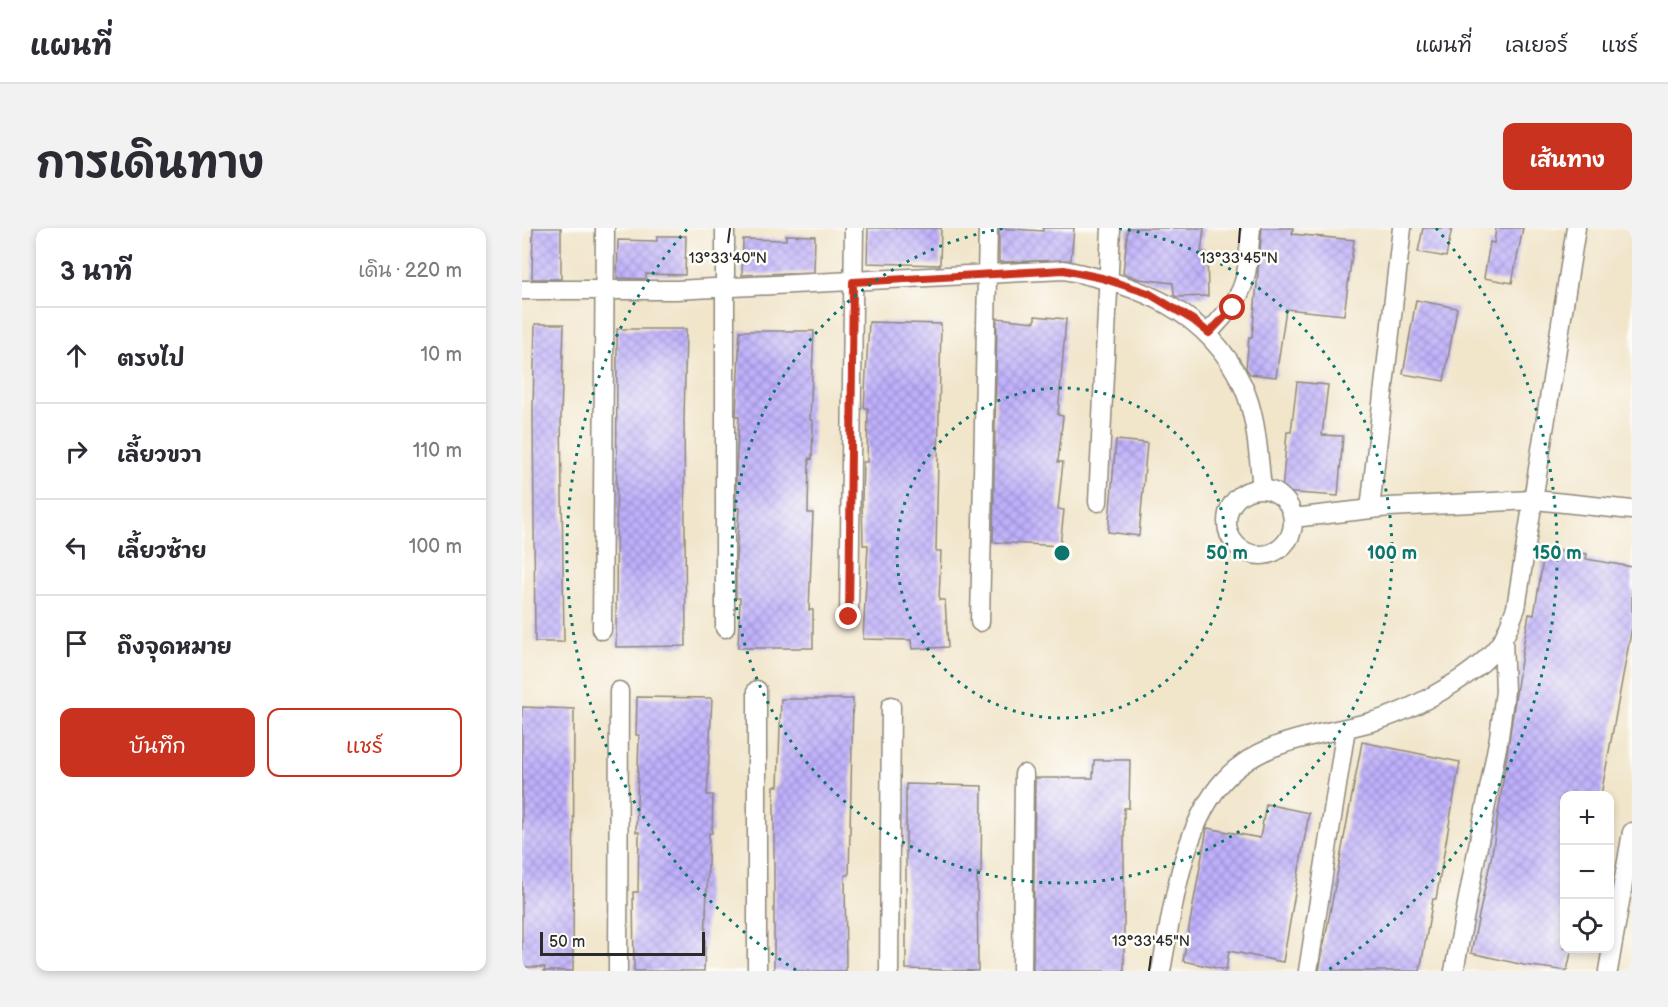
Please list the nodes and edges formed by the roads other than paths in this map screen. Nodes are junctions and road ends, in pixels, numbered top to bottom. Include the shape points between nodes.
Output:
1 (605, 228) edge
2 (725, 228) edge
3 (854, 228) edge
4 (988, 228) edge
5 (1111, 228) edge
6 (1251, 228) edge
7 (1402, 228) edge
8 (1576, 228) edge
9 (987, 274) junction
10 (1108, 281) junction
11 (853, 282) junction
12 (725, 288) junction
13 (522, 290) edge
14 (604, 290) junction
15 (1209, 333) junction
16 (1262, 488) junction
17 (1534, 500) junction
18 (1098, 502) dead end
19 (1370, 509) junction
20 (1632, 510) edge
21 (1293, 518) junction
22 (849, 617) dead end
23 (980, 622) dead end
24 (725, 628) dead end
25 (602, 630) dead end
26 (1503, 639) junction
27 (757, 690) dead end
28 (619, 692) dead end
29 (891, 706) dead end
30 (1346, 728) junction
31 (1024, 774) dead end
32 (1632, 832) edge
33 (618, 971) edge
34 (757, 971) edge
35 (889, 971) edge
36 (1023, 971) edge
37 (1161, 971) edge
38 (1308, 971) edge
39 (1454, 971) edge
40 (1608, 971) edge

1 - 14 street
2 - 12 street
3 - 11 street
4 - 9 street
5 - 10 street
6 - 15 street via 1244,289 1233,308
7 - 19 street
8 - 17 street
9 - 10 street via 1064,270
9 - 11 street
9 - 23 street
10 - 15 street via 1148,293
10 - 18 street
11 - 12 street
11 - 22 street
12 - 14 street
12 - 24 street
13 - 14 street
14 - 25 street
15 - 16 street via 1243,385 1256,435
16 - 21 street via 1283,497
16 - 21 street via 1240,494 1232,503 1227,525 1235,544 1253,555 1274,553 1289,538
17 - 19 street
17 - 20 street
17 - 26 street via 1516,608
19 - 21 street
26 - 30 street via 1474,669 1438,694 1374,722
26 - 39 street via 1505,691 1499,737
27 - 34 street
28 - 33 street
29 - 35 street
30 - 37 street via 1246,758 1219,786 1197,824 1179,878
30 - 38 street
31 - 36 street
32 - 40 street

